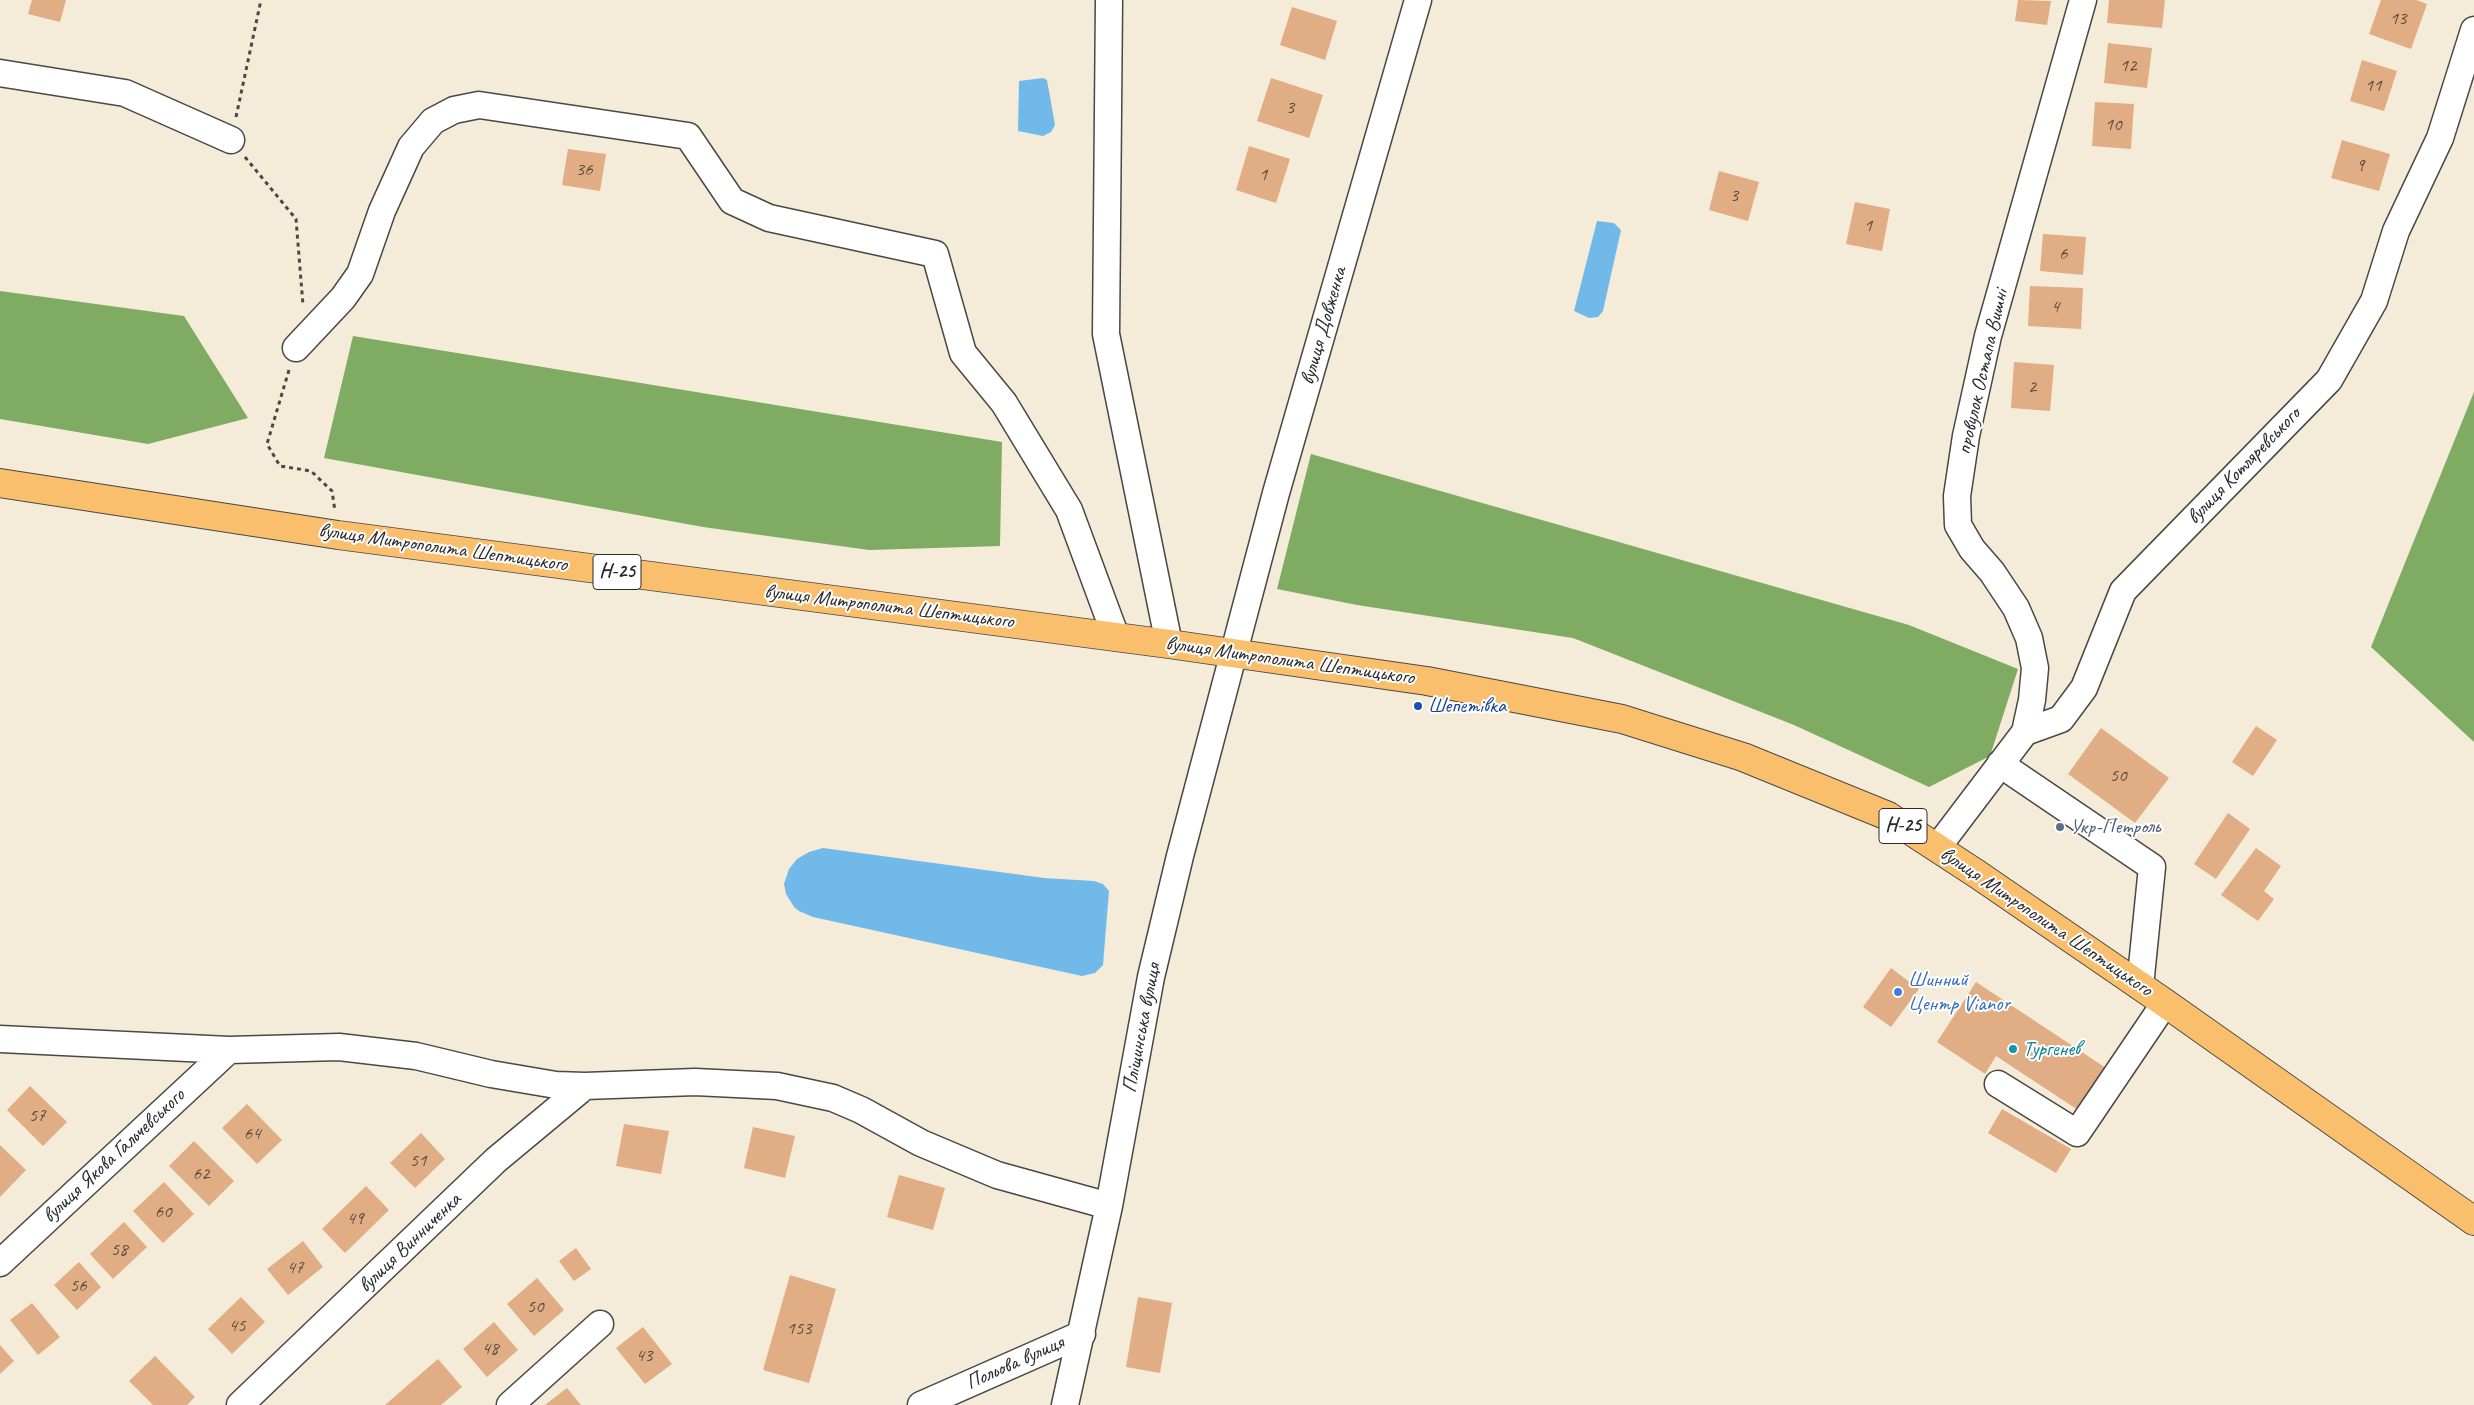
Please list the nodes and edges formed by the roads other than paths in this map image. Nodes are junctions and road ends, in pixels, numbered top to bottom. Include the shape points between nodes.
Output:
1 (1110, 0) edge
2 (1418, 0) edge
3 (2082, 0) edge
4 (2474, 30) edge
5 (0, 73) edge
6 (231, 140) road end
7 (296, 348) dead end
8 (0, 483) edge
9 (1116, 637) junction
10 (1169, 644) junction
11 (1234, 654) junction
12 (2025, 732) junction
13 (2000, 764) junction
14 (1937, 848) junction
15 (2140, 986) junction
16 (2165, 1003) junction
17 (0, 1039) edge
18 (229, 1050) junction
19 (1998, 1084) dead end
20 (585, 1086) junction
21 (1109, 1206) junction
22 (2474, 1221) edge
23 (0, 1263) edge
24 (600, 1324) dead end
25 (1082, 1334) junction
26 (240, 1405) edge
27 (510, 1405) edge
28 (921, 1405) edge
29 (1065, 1405) edge

1 - 10 street via 1106,334
2 - 11 street, вулиця Довженка via 1276,493
3 - 12 street, провулок Остапа Вишні via 1988,336 1966,436 1957,496 1958,525 2016,608 2030,638 2035,668
4 - 12 street, вулиця Котляревського via 2440,138 2396,231 2374,301 2329,380 2122,591 2084,688 2061,719
5 - 6 street via 125,93
7 - 9 street via 343,298 360,274 382,211 411,147 432,121 454,110 479,104 688,136 732,201 769,218 935,254 964,353 1004,403 1069,510
8 - 9 main road, вулиця Митрополита Шептицького / Н-25 via 338,535
9 - 10 main road, вулиця Митрополита Шептицького / Н-25
10 - 11 main road, вулиця Митрополита Шептицького / Н-25
11 - 14 main road, вулиця Митрополита Шептицького / Н-25 via 1427,681 1622,719 1743,757 1888,816
11 - 21 street, Пліщинська вулиця via 1153,967
12 - 13 street
13 - 14 street
13 - 15 street via 2152,867
14 - 15 main road, вулиця Митрополита Шептицького / Н-25
15 - 16 main road, вулиця Митрополита Шептицького / Н-25
16 - 19 street via 2076,1132
16 - 22 main road, вулиця Митрополита Шептицького / Н-25
17 - 18 street
18 - 20 street via 364,1048 532,1082
18 - 23 street, вулиця Якова Гальчевського
20 - 21 street via 744,1083 804,1091 833,1098 861,1110 964,1163 1036,1187
20 - 26 street, вулиця Винниченка via 496,1160
21 - 25 street, Пліщинська вулиця
24 - 27 street
25 - 28 street, Польова вулиця
25 - 29 street, Пліщинська вулиця

